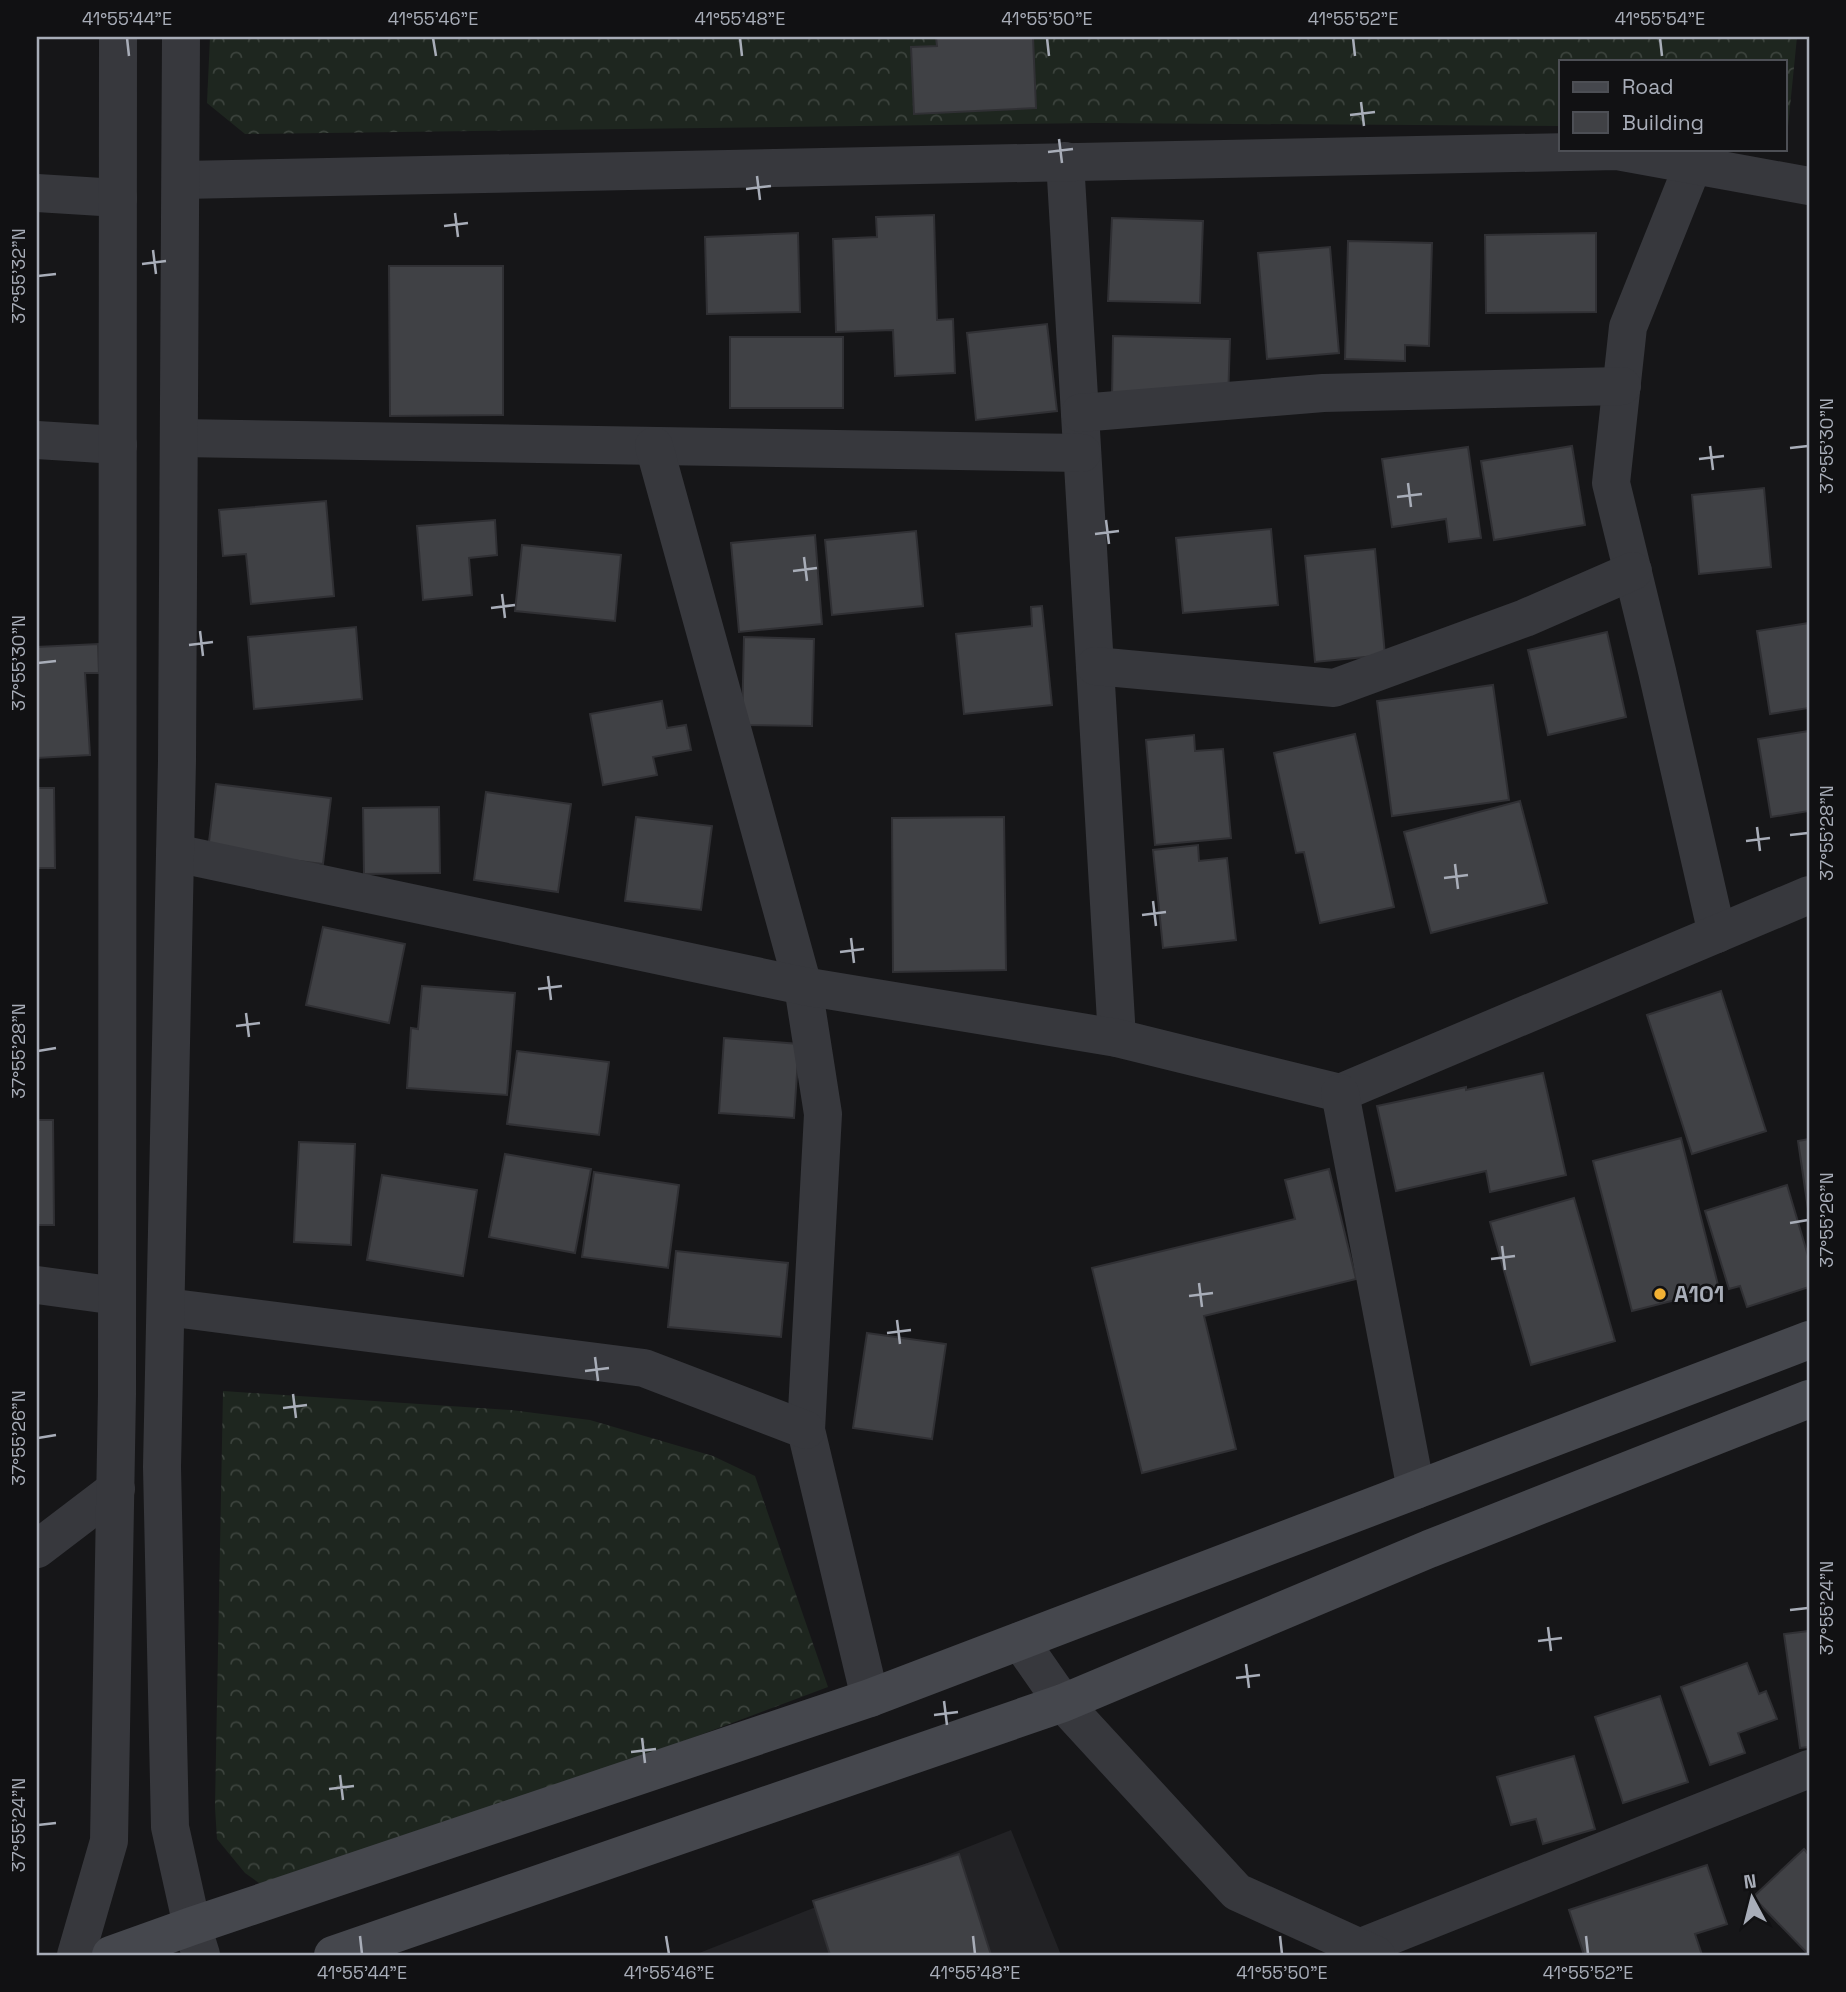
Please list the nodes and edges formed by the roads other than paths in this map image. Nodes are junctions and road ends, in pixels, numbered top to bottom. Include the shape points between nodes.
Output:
1 (118, 37) edge
2 (181, 37) edge
3 (1065, 161) junction
4 (1693, 165) junction
5 (182, 180) junction
6 (1809, 186) edge
7 (37, 193) edge
8 (118, 198) junction
9 (1622, 386) junction
10 (1080, 413) junction
11 (180, 438) junction
12 (37, 440) edge
13 (118, 444) junction
14 (654, 446) junction
15 (1082, 453) junction
16 (1633, 571) junction
17 (1095, 666) junction
18 (176, 853) junction
19 (1809, 895) edge
20 (1717, 934) junction
21 (803, 986) junction
22 (1117, 1038) junction
23 (1340, 1093) junction
24 (37, 1285) edge
25 (117, 1296) junction
26 (166, 1307) junction
27 (1809, 1340) edge
28 (1809, 1399) edge
29 (806, 1430) junction
30 (116, 1489) junction
31 (1416, 1490) junction
32 (37, 1549) edge
33 (1020, 1641) junction
34 (870, 1698) junction
35 (1063, 1703) junction
36 (1809, 1769) edge
37 (196, 1941) edge
38 (1367, 1952) edge
39 (76, 1955) edge
40 (111, 1955) edge
41 (333, 1955) edge

1 - 8 street
2 - 5 street
3 - 4 street via 1617,151
3 - 5 street
3 - 10 street
4 - 6 street
4 - 9 street via 1628,327
5 - 11 street
7 - 8 street
8 - 13 street
9 - 10 street via 1324,393
9 - 16 street via 1611,483
10 - 15 street
11 - 14 street
11 - 18 street
12 - 13 street
13 - 25 street
14 - 15 street
14 - 21 street
15 - 17 street
16 - 17 street via 1525,618 1334,688
16 - 20 street
17 - 22 street
18 - 21 street
18 - 26 street
19 - 20 street
20 - 23 street
21 - 22 street
21 - 29 street via 823,1114
22 - 23 street
23 - 31 street
24 - 25 street
25 - 30 street
26 - 29 street via 644,1368
26 - 37 street via 162,1467 170,1827
27 - 31 main road
28 - 35 main road via 1429,1549
29 - 34 street
30 - 32 street
30 - 39 street via 109,1841
31 - 33 main road
33 - 34 main road
33 - 35 street
34 - 37 main road
35 - 38 street via 1237,1892
35 - 41 main road
36 - 38 street
37 - 40 main road

